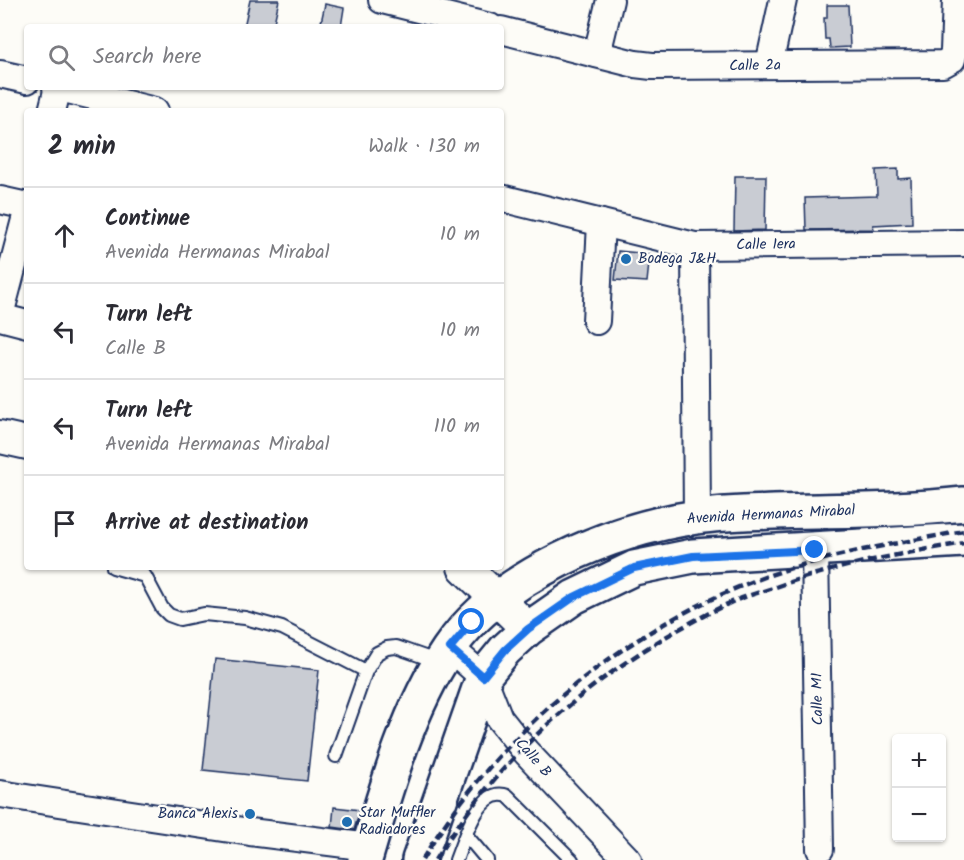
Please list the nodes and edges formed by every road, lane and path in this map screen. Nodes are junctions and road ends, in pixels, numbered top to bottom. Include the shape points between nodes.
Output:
1 (382, 0) edge
2 (610, 0) edge
3 (783, 0) edge
4 (956, 0) edge
5 (438, 7) edge
6 (482, 24) edge
7 (504, 31) edge
8 (597, 54) junction
9 (769, 65) junction
10 (0, 74) edge
11 (24, 79) edge
12 (56, 90) edge
13 (69, 90) edge
14 (53, 108) edge
15 (142, 108) edge
16 (504, 199) edge
17 (0, 200) edge
18 (24, 205) edge
19 (600, 223) junction
20 (24, 224) edge
21 (964, 243) edge
22 (695, 246) junction
23 (0, 316) edge
24 (596, 321) dead end
25 (24, 323) edge
26 (0, 437) edge
27 (24, 443) edge
28 (964, 504) edge
29 (697, 517) junction
30 (964, 540) edge
31 (815, 550) junction
32 (124, 570) edge
33 (467, 570) edge
34 (498, 599) junction
35 (528, 629) junction
36 (445, 655) junction
37 (366, 671) junction
38 (483, 677) junction
39 (336, 756) dead end
40 (0, 794) edge
41 (466, 836) junction
42 (820, 849) dead end
43 (367, 853) edge
44 (419, 860) edge
45 (456, 860) edge
46 (487, 860) edge
47 (572, 860) edge
48 (628, 860) edge

1 - 5 street
2 - 8 street
3 - 9 street
4 - 9 street, Calle 2a via 954,51 952,59 943,64
5 - 6 street
7 - 8 street, Calle 2a
8 - 9 street, Calle 2a via 652,66
10 - 11 street
12 - 14 street
13 - 15 street
16 - 19 street, Calle 1era
17 - 18 street
19 - 22 street, Calle 1era
19 - 24 street
20 - 23 street
21 - 22 street, Calle 1era
22 - 29 street
23 - 25 street
26 - 27 street
28 - 29 main road, Avenida Hermanas Mirabal
29 - 34 main road, Avenida Hermanas Mirabal via 623,533 542,568
30 - 31 main road
31 - 35 main road via 693,556 634,568 574,597
31 - 42 street, Calle M1
32 - 37 lane via 145,576 169,615 180,619 204,614 245,618 282,628
33 - 34 street
34 - 35 street
34 - 36 main road, Avenida Hermanas Mirabal via 472,622
35 - 38 main road
36 - 37 lane via 387,648 377,653
36 - 38 street, Calle B
36 - 43 main road, Avenida Hermanas Mirabal via 392,768
37 - 39 lane
38 - 44 main road
38 - 48 street, Calle B via 500,718 526,752
40 - 43 street
41 - 45 lane
41 - 46 lane
41 - 47 lane via 480,805 491,796 502,794

